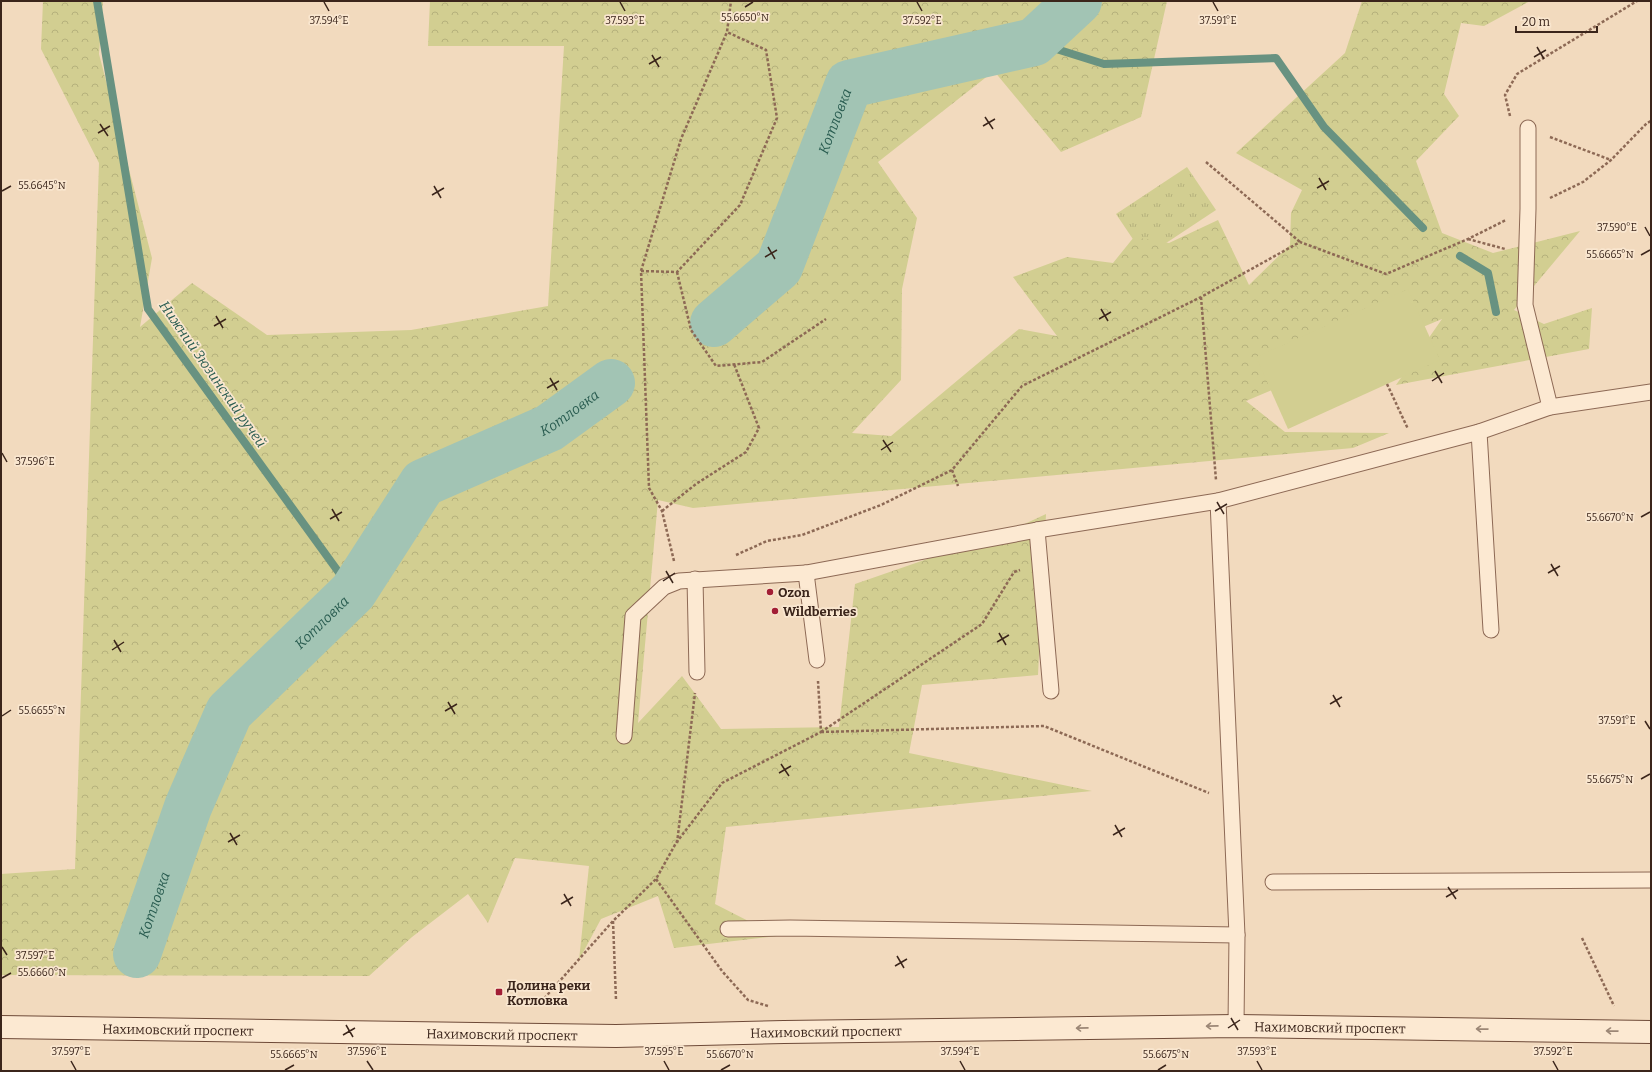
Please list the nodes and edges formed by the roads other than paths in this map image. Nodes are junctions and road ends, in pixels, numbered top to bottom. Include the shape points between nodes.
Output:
1 (1528, 128) road end
2 (1651, 392) edge
3 (1550, 407) junction
4 (1479, 432) junction
5 (1218, 501) junction
6 (1037, 530) junction
7 (806, 573) junction
8 (695, 579) junction
9 (1491, 630) dead end
10 (817, 660) road end
11 (697, 672) road end
12 (1052, 691) dead end
13 (624, 736) dead end
14 (1651, 880) edge
15 (1273, 882) dead end
16 (728, 930) dead end
17 (1237, 935) junction
18 (1236, 1026) junction
19 (1, 1027) edge
20 (1651, 1032) edge

1 - 3 lane via 1525,305
2 - 3 lane
3 - 4 lane
4 - 5 lane
4 - 9 lane
5 - 6 lane
5 - 17 lane
6 - 7 lane
6 - 12 lane
7 - 8 lane
7 - 10 lane
8 - 11 lane
8 - 13 lane via 679,581 664,587 633,616
14 - 15 lane
16 - 17 lane via 790,928
17 - 18 lane
18 -> 19 main road, Нахимовский проспект via 616,1036
20 -> 18 main road, Нахимовский проспект

